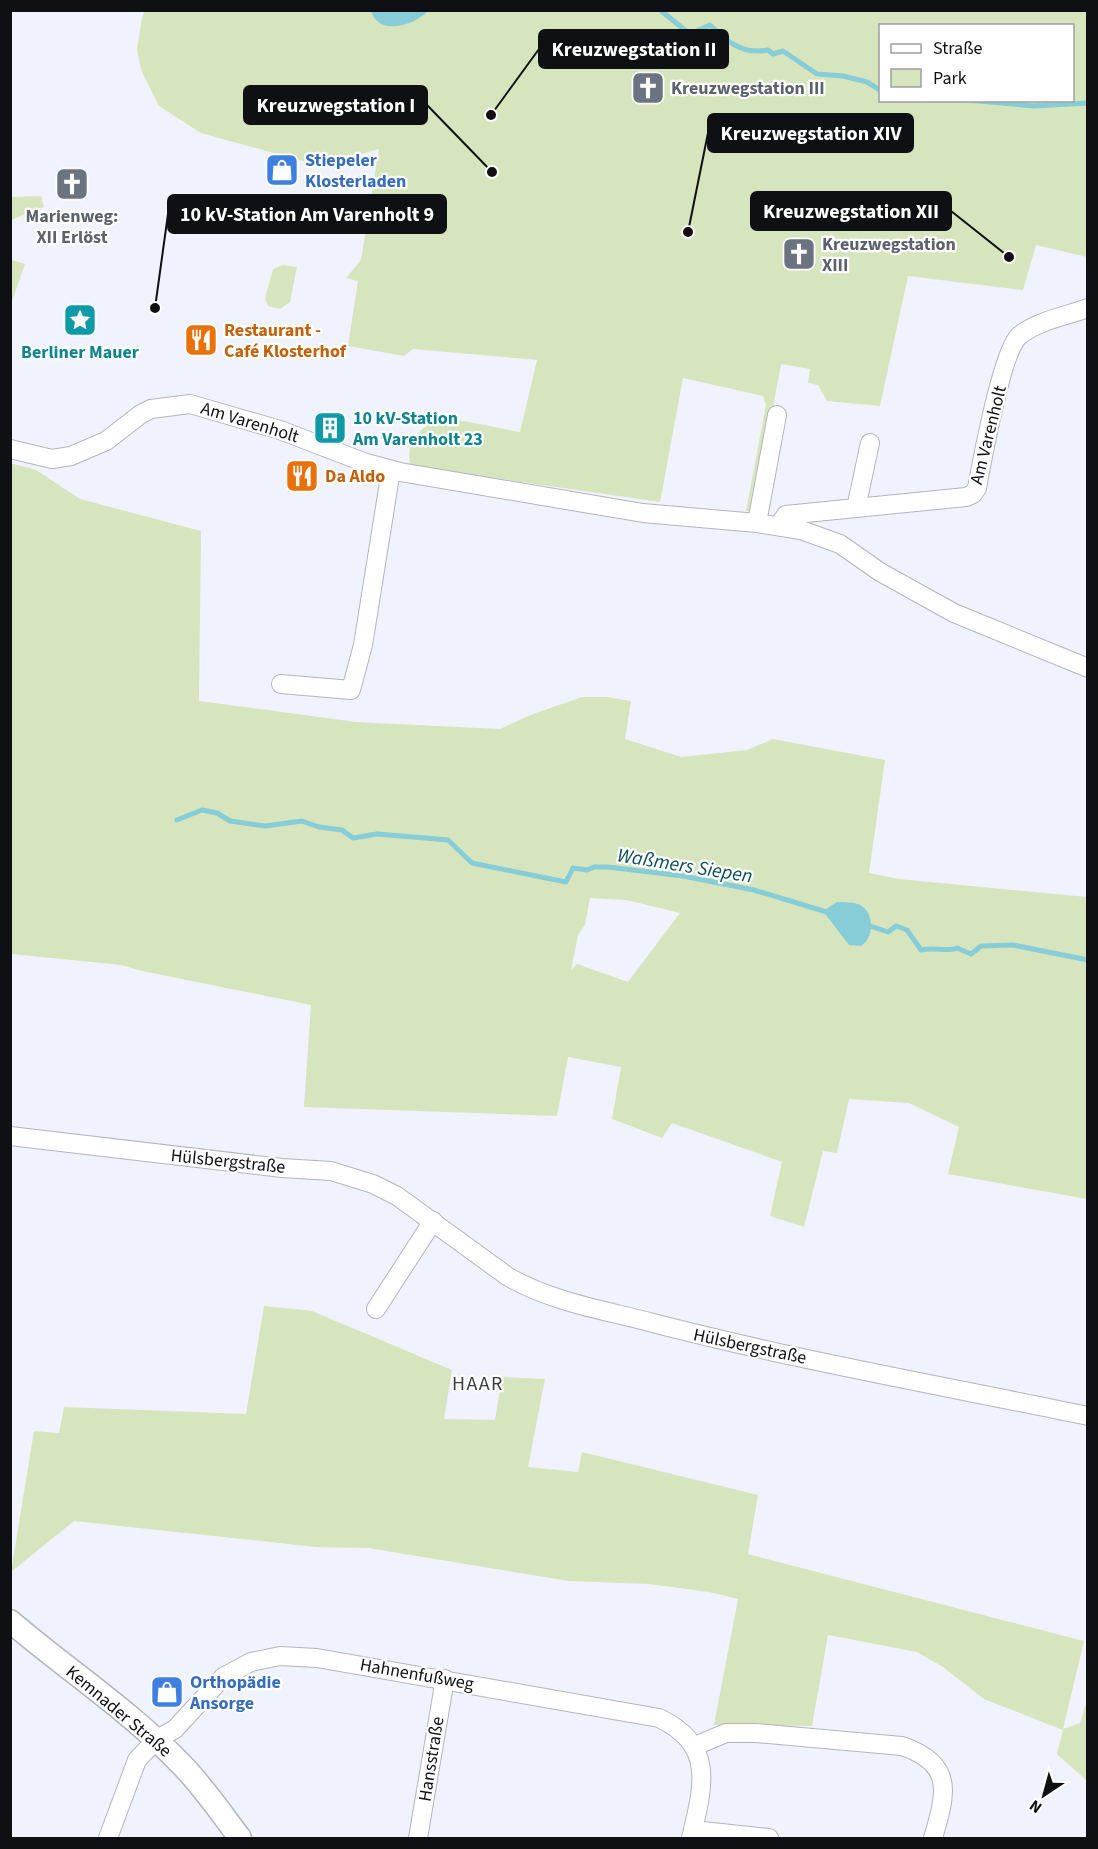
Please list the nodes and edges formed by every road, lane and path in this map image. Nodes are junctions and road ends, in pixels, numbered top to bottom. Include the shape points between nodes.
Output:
1 (1088, 308) edge
2 (777, 415) dead end
3 (870, 443) dead end
4 (10, 449) edge
5 (391, 470) junction
6 (856, 508) junction
7 (757, 522) junction
8 (779, 525) junction
9 (1088, 668) edge
10 (281, 684) dead end
11 (10, 1136) edge
12 (434, 1221) junction
13 (376, 1309) dead end
14 (1088, 1416) edge
15 (10, 1621) edge
16 (445, 1679) junction
17 (156, 1740) junction
18 (695, 1746) junction
19 (692, 1834) edge
20 (108, 1839) edge
21 (240, 1839) edge
22 (417, 1839) edge
23 (770, 1839) edge
24 (933, 1839) edge

1 - 6 street, Am Varenholt via 1031,328 1017,338 996,399 973,494
2 - 7 street
3 - 6 street
4 - 5 street, Am Varenholt via 52,459 71,456 106,441 151,409 190,404 280,430
5 - 7 street, Am Varenholt via 644,513
5 - 10 street via 363,645 351,690
6 - 8 street, Am Varenholt via 786,515
7 - 8 street, Am Varenholt
8 - 9 street, Am Varenholt via 840,544 880,572 954,613
11 - 12 street, Hülsbergstraße via 331,1171 374,1184
12 - 13 street
12 - 14 street, Hülsbergstraße via 507,1276 552,1296 720,1340
15 - 17 street, Kemnader Straße
16 - 17 street, Hahnenfußweg via 317,1658 280,1656 251,1662 223,1677 175,1729
16 - 18 street, Hahnenfußweg via 648,1714 683,1731
16 - 22 street, Hansstraße
17 - 20 street, Hahnenfußweg via 137,1760
17 - 21 street, Kemnader Straße via 206,1792
18 - 19 street via 702,1785
18 - 24 street via 726,1733 756,1733 914,1750 932,1761 944,1791
19 - 23 street

